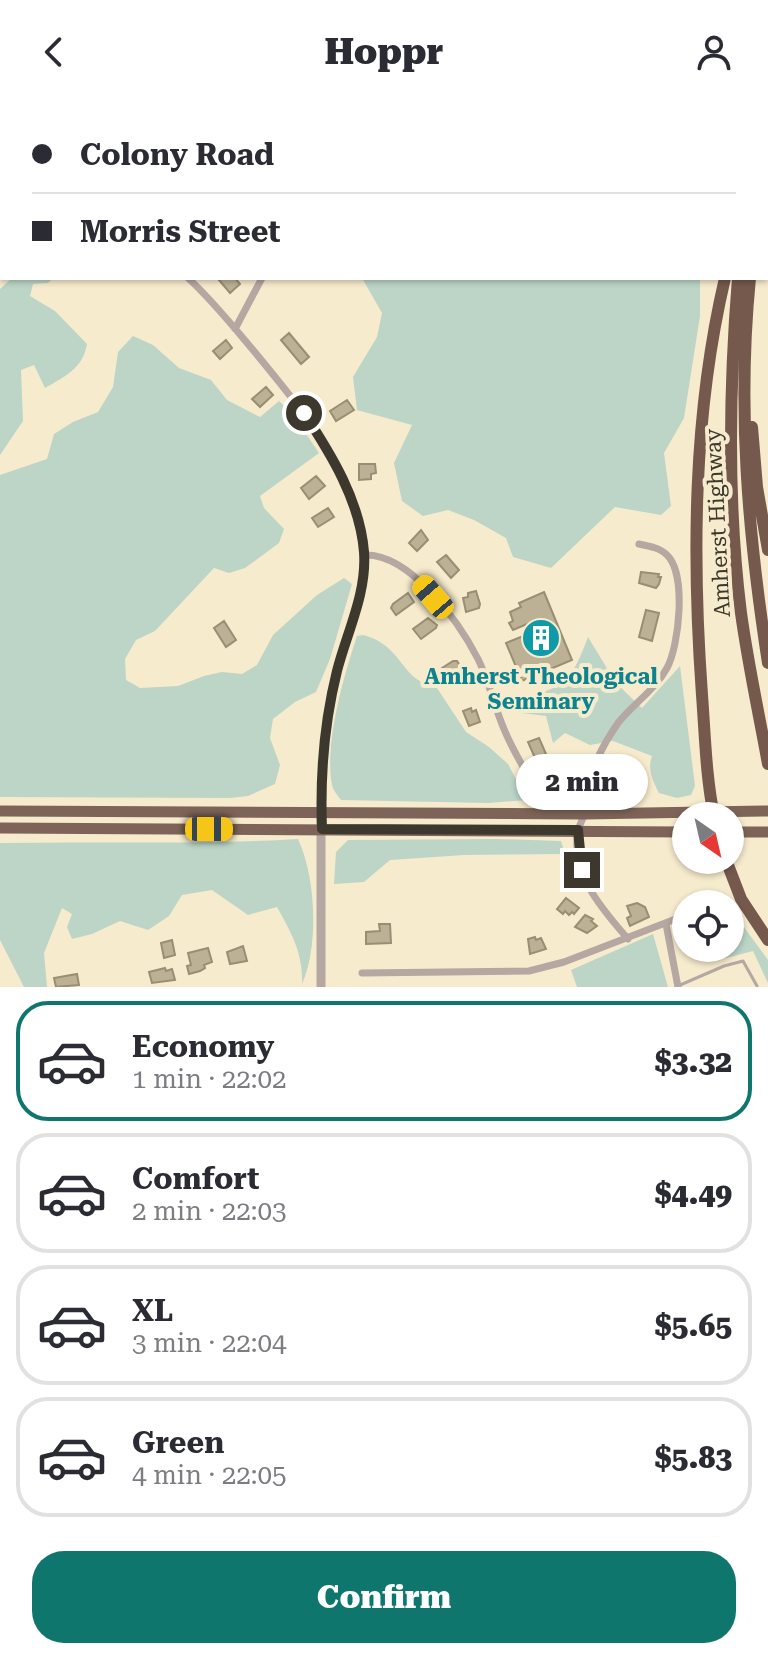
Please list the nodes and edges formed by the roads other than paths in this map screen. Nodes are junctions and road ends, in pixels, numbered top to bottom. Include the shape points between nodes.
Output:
1 (190, 280) edge
2 (261, 280) edge
3 (725, 280) edge
4 (738, 280) edge
5 (750, 280) edge
6 (748, 306) junction
7 (235, 329) junction
8 (639, 544) dead end
9 (768, 550) edge
10 (364, 555) junction
11 (768, 663) edge
12 (768, 764) edge
13 (543, 800) dead end
14 (713, 802) edge
15 (0, 811) edge
16 (768, 811) edge
17 (321, 812) junction
18 (744, 812) edge
19 (584, 814) junction
20 (672, 814) edge
21 (0, 828) edge
22 (322, 829) junction
23 (578, 830) junction
24 (672, 832) edge
25 (731, 874) edge
26 (672, 921) edge
27 (666, 924) junction
28 (628, 939) junction
29 (768, 940) edge
30 (362, 973) dead end
31 (757, 986) edge
32 (321, 987) edge
33 (678, 987) edge

1 - 7 street
2 - 7 street
3 - 14 highway via 708,382 696,515 697,624
4 - 12 highway, Amherst Highway via 731,437 735,547
5 - 6 highway, Amherst Highway
6 - 9 highway via 752,438
6 - 11 highway, Amherst Highway via 746,480
7 - 10 street via 320,438 354,507
8 - 19 street via 672,561 679,590 675,643 662,676 622,718 603,748 584,797
10 - 13 street via 386,557 410,572 460,630 484,672 516,754
10 - 17 street via 359,601 330,701
15 - 17 highway
16 - 18 highway
17 - 19 highway
17 - 22 street
19 - 20 highway
19 - 23 street
21 - 22 highway
22 - 23 highway
22 - 32 street
23 - 24 highway
23 - 28 street via 579,858 589,888
25 - 29 highway
26 - 27 street
27 - 28 street
27 - 33 street
28 - 30 street via 529,971
31 - 33 lane via 743,961

